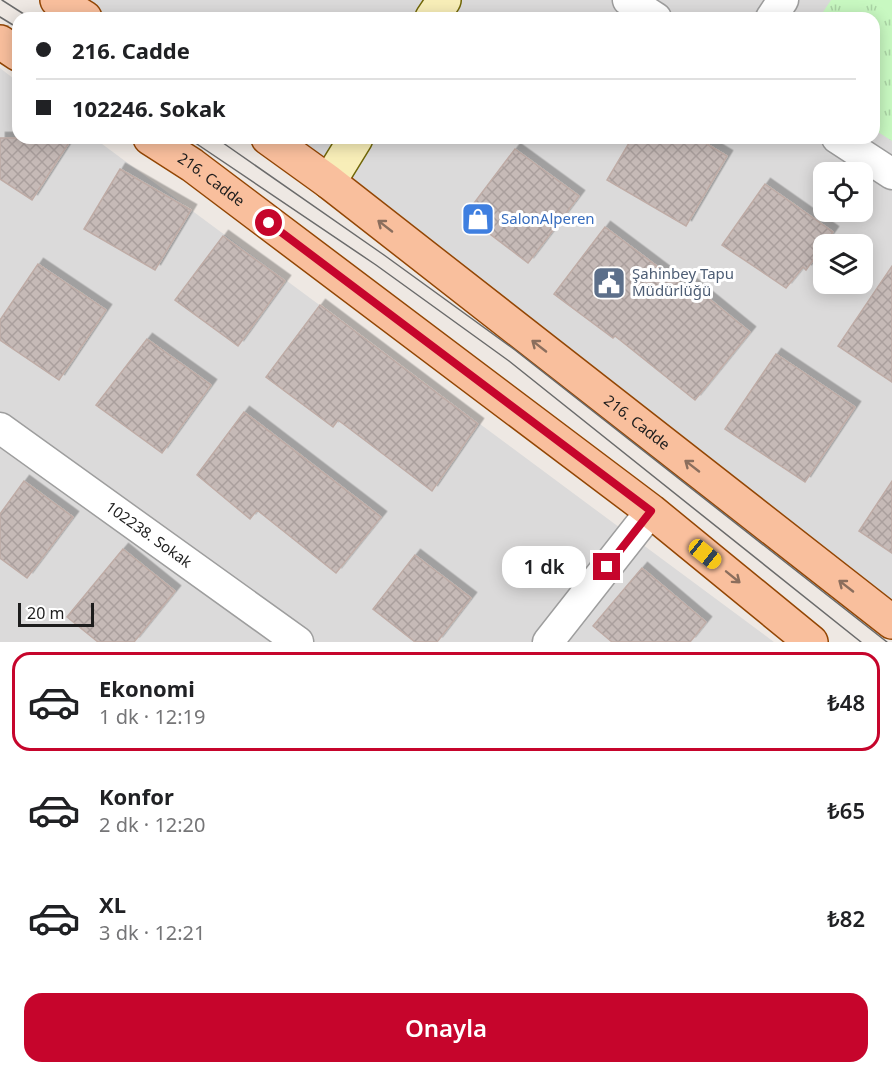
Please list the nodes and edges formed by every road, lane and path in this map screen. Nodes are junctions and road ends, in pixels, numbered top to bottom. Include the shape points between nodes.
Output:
1 (57, 0) edge
2 (628, 0) edge
3 (76, 12) edge
4 (647, 12) edge
5 (159, 144) edge
6 (276, 144) edge
7 (352, 144) edge
8 (846, 144) edge
9 (892, 174) edge
10 (329, 182) junction
11 (0, 428) edge
12 (651, 511) junction
13 (890, 617) edge
14 (298, 642) edge
15 (548, 642) edge
16 (811, 642) edge

1 - 3 main road
2 - 4 street
5 - 12 main road, 216. Cadde
6 - 10 main road, 216. Cadde
7 - 10 street
8 - 9 street
13 -> 10 main road, 216. Cadde
11 - 14 street, 102238. Sokak
12 - 15 street
12 -> 16 main road, 216. Cadde

